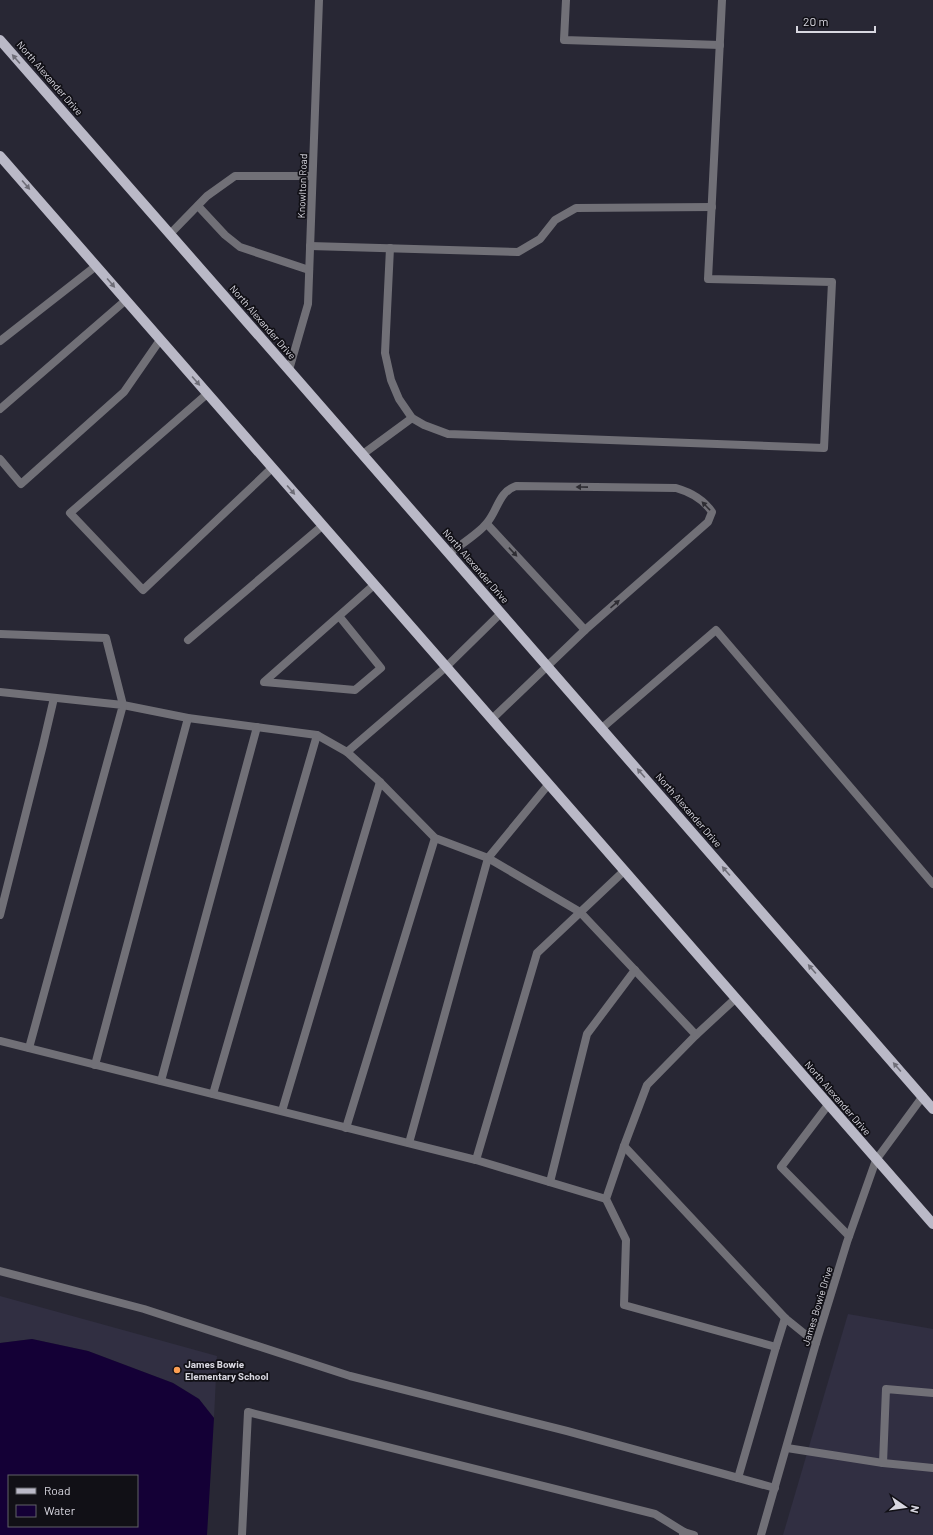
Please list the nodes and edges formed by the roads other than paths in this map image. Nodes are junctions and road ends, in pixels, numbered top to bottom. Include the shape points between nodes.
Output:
1 (318, 0) edge
2 (566, 0) edge
3 (722, 0) edge
4 (0, 40) edge
5 (720, 45) junction
6 (0, 156) edge
7 (312, 176) junction
8 (198, 206) junction
9 (712, 207) junction
10 (170, 234) junction
11 (310, 246) junction
12 (390, 248) junction
13 (96, 266) junction
14 (309, 270) junction
15 (126, 300) junction
16 (160, 340) junction
17 (0, 341) edge
18 (290, 370) junction
19 (207, 394) junction
20 (0, 409) edge
21 (412, 418) junction
22 (363, 454) junction
23 (0, 459) edge
24 (272, 468) junction
25 (487, 524) junction
26 (322, 526) junction
27 (450, 553) junction
28 (374, 585) junction
29 (501, 613) junction
30 (339, 616) junction
31 (585, 630) junction
32 (0, 634) edge
33 (188, 640) dead end
34 (547, 666) junction
35 (446, 668) junction
36 (0, 692) edge
37 (54, 698) junction
38 (122, 705) junction
39 (188, 718) junction
40 (492, 718) junction
41 (257, 727) junction
42 (602, 728) junction
43 (317, 735) junction
44 (347, 752) junction
45 (380, 782) junction
46 (548, 785) junction
47 (435, 838) junction
48 (488, 858) junction
49 (624, 871) junction
50 (933, 884) edge
51 (580, 912) junction
52 (0, 915) edge
53 (635, 970) junction
54 (735, 999) junction
55 (696, 1034) junction
56 (0, 1041) edge
57 (29, 1048) junction
58 (95, 1065) junction
59 (161, 1081) junction
60 (212, 1094) junction
61 (922, 1096) junction
62 (828, 1105) junction
63 (933, 1109) edge
64 (282, 1112) junction
65 (346, 1128) junction
66 (409, 1143) junction
67 (624, 1146) junction
68 (476, 1160) junction
69 (876, 1160) junction
70 (550, 1182) junction
71 (606, 1199) junction
72 (933, 1224) edge
73 (849, 1236) junction
74 (0, 1271) edge
75 (785, 1318) junction
76 (816, 1343) junction
77 (776, 1348) junction
78 (933, 1394) edge
79 (787, 1448) junction
80 (883, 1463) junction
81 (933, 1468) edge
82 (738, 1478) junction
83 (775, 1488) junction
84 (684, 1533) edge
85 (242, 1535) edge
86 (694, 1535) edge
87 (762, 1535) edge

1 - 7 street, Knowlton Road
2 - 5 street via 564,40
3 - 5 street
10 -> 4 main road, North Alexander Drive
5 - 9 street
6 -> 13 main road, North Alexander Drive
7 - 8 street via 235,176
7 - 11 street, Knowlton Road
8 - 10 street
8 - 14 street via 240,247
9 - 12 street via 576,208 555,220 540,239 518,252
9 - 21 street via 708,279 832,282 824,448 448,434
10 - 18 main road, North Alexander Drive
11 - 12 street
11 - 14 street, Knowlton Road
12 - 21 street via 384,353 399,399
13 -> 15 main road, North Alexander Drive
13 - 17 street
14 - 18 street, Knowlton Road via 308,304
15 - 16 main road, North Alexander Drive
15 - 20 street
16 -> 19 main road, North Alexander Drive
16 - 23 street via 124,392 21,484
18 - 22 main road, North Alexander Drive
19 - 24 main road, North Alexander Drive
19 - 24 street via 70,513 143,590
21 - 22 street
22 - 27 main road, North Alexander Drive
24 -> 26 main road, North Alexander Drive
25 - 27 street
25 -> 31 street
31 -> 25 street via 708,522 712,512 706,504 676,488 516,486 502,494
26 - 28 main road, North Alexander Drive
26 - 33 street
27 - 29 main road, North Alexander Drive
28 - 30 street
28 - 35 main road, North Alexander Drive
29 - 34 main road, North Alexander Drive
29 - 35 street
30 - 30 street via 322,631 264,682 355,690 381,668
31 - 34 street
32 - 38 street via 106,638
34 - 40 street
34 - 42 main road, North Alexander Drive
35 - 40 main road, North Alexander Drive
35 - 44 street
36 - 37 street
37 - 38 street
37 - 52 street
38 - 39 street
38 - 57 street
39 - 41 street
39 - 58 street
40 - 46 main road, North Alexander Drive
41 - 43 street
41 - 59 street
42 - 50 street via 716,630
61 -> 42 main road, North Alexander Drive
43 - 44 street
43 - 60 street
44 - 45 street
45 - 47 street
45 - 64 street
46 - 48 street
46 - 49 main road, North Alexander Drive
47 - 48 street
47 - 65 street
48 - 51 street
48 - 66 street
49 - 51 street
49 - 54 main road, North Alexander Drive
51 - 53 street
51 - 68 street via 537,953
53 - 55 street
53 - 70 street via 587,1034
54 - 55 street
54 - 62 main road, North Alexander Drive
55 - 67 street via 648,1085
56 - 57 street
57 - 58 street
58 - 59 street
59 - 60 street
60 - 64 street
61 - 63 main road, North Alexander Drive
61 - 69 street, James Bowie Drive
62 - 69 main road, North Alexander Drive
62 - 73 street via 781,1167
64 - 65 street
65 - 66 street
66 - 68 street
67 - 71 street
67 - 75 street
68 - 70 street
69 - 72 main road, North Alexander Drive
69 - 73 street, James Bowie Drive
70 - 71 street
71 - 77 street via 626,1240 624,1305
73 - 76 street, James Bowie Drive
74 - 82 street via 144,1309 350,1376
75 - 76 street
75 - 77 street
76 - 79 street, James Bowie Drive
77 - 82 street
78 - 80 street via 886,1389
79 - 80 street
79 - 83 street, James Bowie Drive
80 - 81 street
82 - 83 street
83 - 87 street, James Bowie Drive
84 - 85 street via 655,1514 248,1412
84 - 86 street

